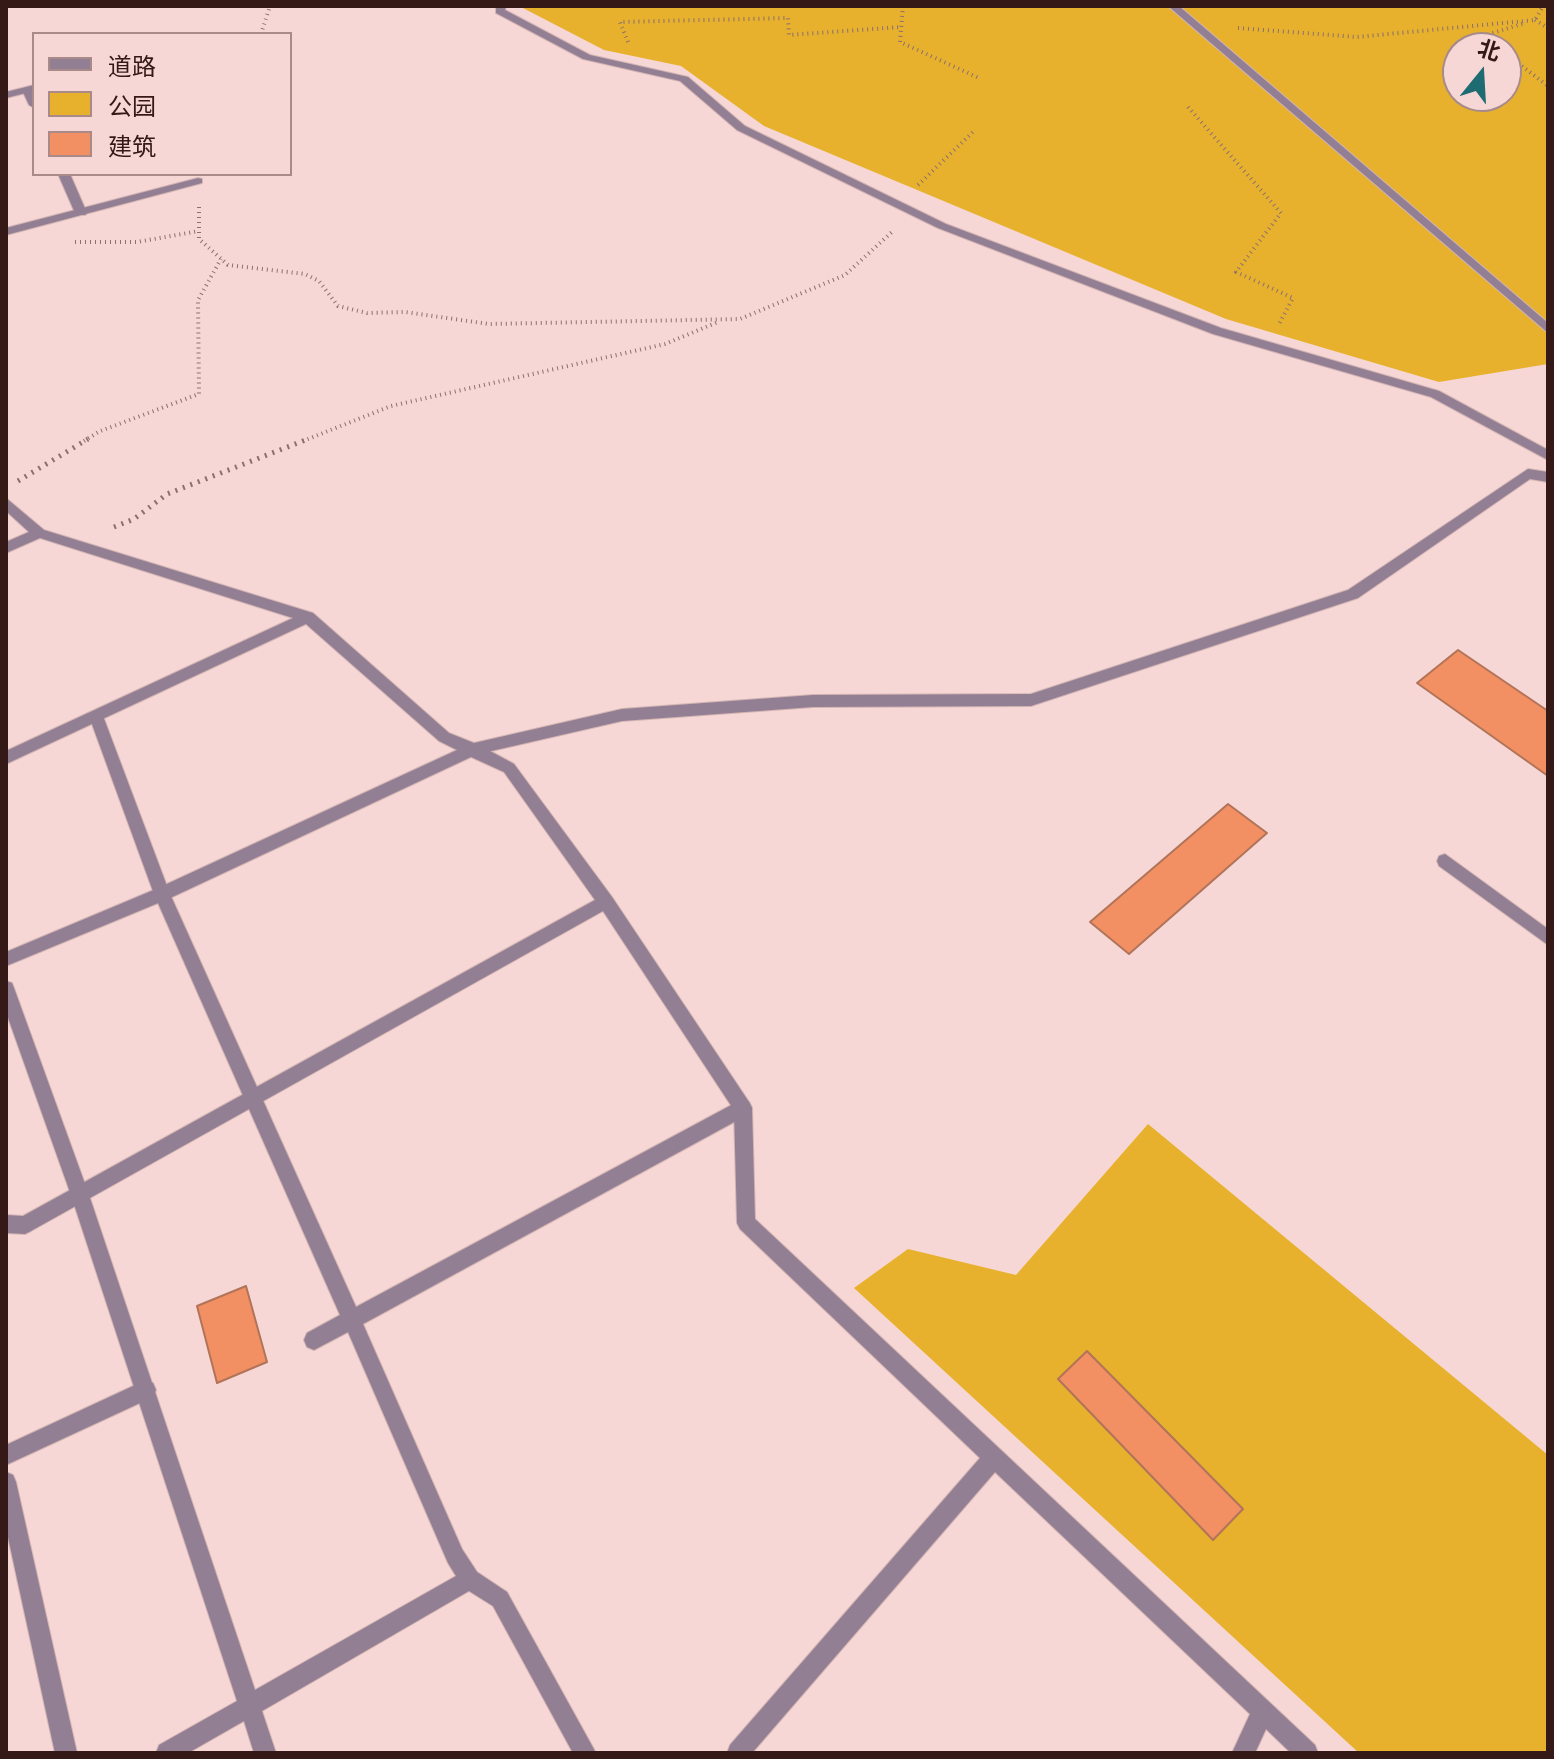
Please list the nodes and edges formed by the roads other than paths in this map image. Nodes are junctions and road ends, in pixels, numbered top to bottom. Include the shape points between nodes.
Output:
1 (501, 6) edge
2 (1173, 6) edge
3 (31, 89) edge
4 (6, 95) edge
5 (65, 176) edge
6 (198, 181) road end
7 (81, 213) junction
8 (6, 232) edge
9 (1548, 329) edge
10 (1548, 456) edge
11 (1548, 477) edge
12 (6, 503) edge
13 (39, 533) junction
14 (6, 548) edge
15 (308, 617) junction
16 (96, 716) junction
17 (474, 749) junction
18 (6, 758) edge
19 (1445, 861) dead end
20 (162, 894) junction
21 (606, 902) junction
22 (1548, 938) edge
23 (6, 959) edge
24 (6, 988) edge
25 (255, 1098) junction
26 (743, 1108) junction
27 (80, 1195) junction
28 (6, 1224) edge
29 (350, 1320) junction
30 (314, 1340) dead end
31 (146, 1390) junction
32 (6, 1455) edge
33 (994, 1457) junction
34 (6, 1482) edge
35 (470, 1579) junction
36 (249, 1706) junction
37 (1263, 1712) junction
38 (66, 1753) edge
39 (167, 1753) edge
40 (265, 1753) edge
41 (585, 1753) edge
42 (738, 1753) edge
43 (1243, 1753) edge
44 (1307, 1753) edge

1 - 10 street via 500,11 587,57 684,79 741,128 897,205 1217,331 1435,394
2 - 9 street
3 - 4 street
5 - 7 street
6 - 7 street
7 - 8 street
11 - 17 street via 1528,474 1353,594 1031,700 813,701 622,715
12 - 13 street
13 - 14 street
13 - 15 street
15 - 16 street
15 - 17 street via 444,737
16 - 18 street
16 - 20 street
17 - 20 street
17 - 21 street via 509,768
19 - 22 street
20 - 23 street
20 - 25 street
21 - 25 street
21 - 26 street
24 - 27 street
25 - 27 street
25 - 29 street
26 - 29 street
26 - 33 street via 746,1223
27 - 28 street via 25,1225
27 - 31 street
29 - 30 street
29 - 35 street
31 - 32 street
31 - 36 street
33 - 37 street
33 - 42 street
34 - 38 street
35 - 36 street
35 - 41 street via 500,1599
36 - 39 street
36 - 40 street
37 - 43 street
37 - 44 street

